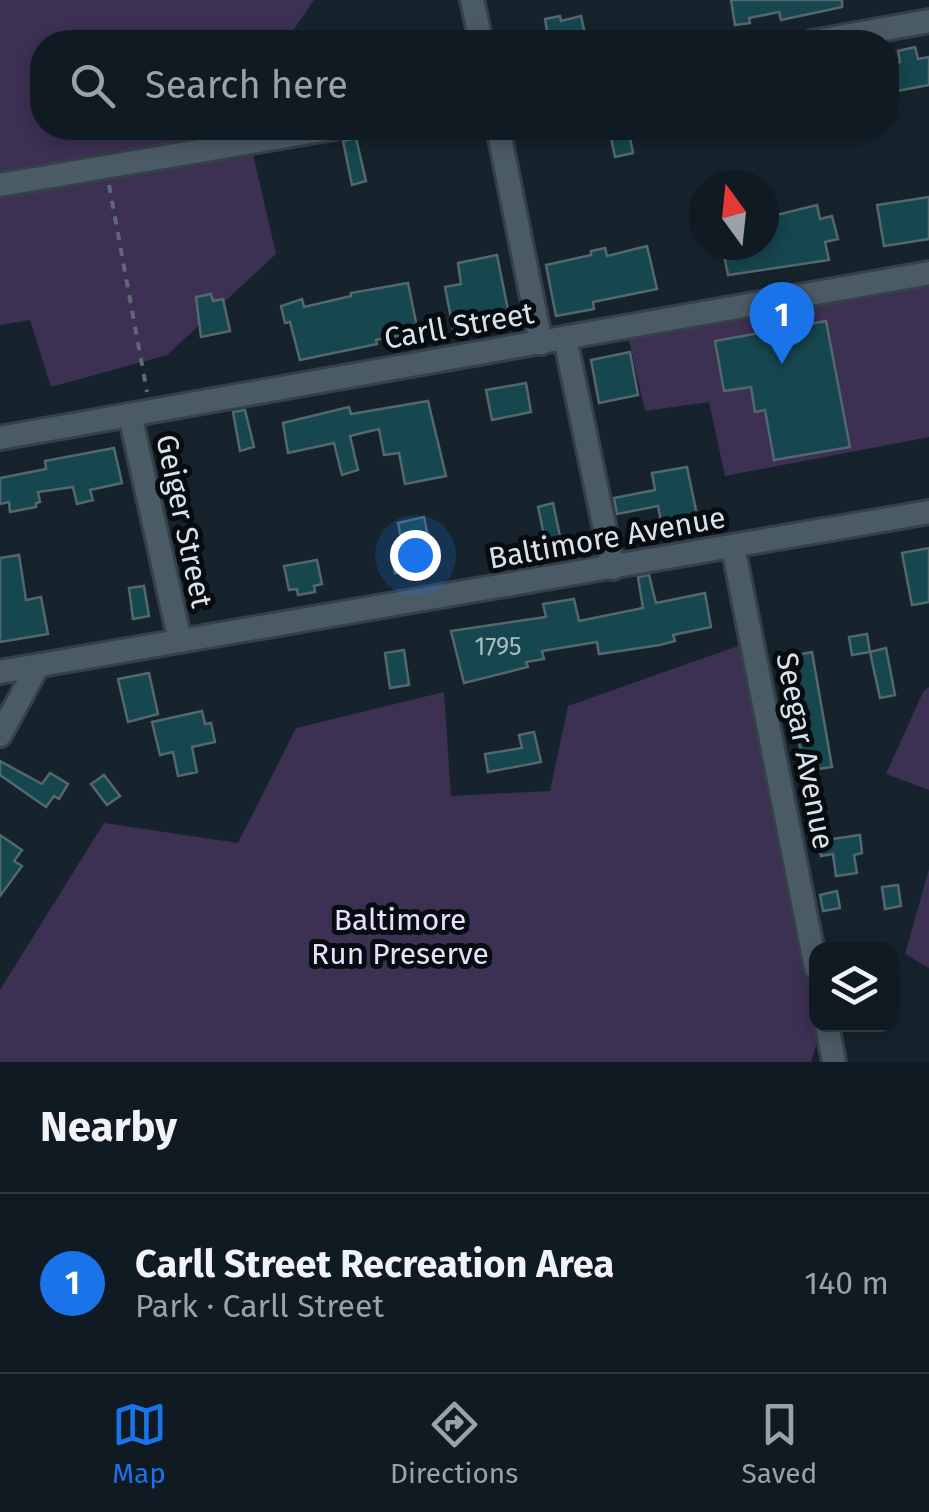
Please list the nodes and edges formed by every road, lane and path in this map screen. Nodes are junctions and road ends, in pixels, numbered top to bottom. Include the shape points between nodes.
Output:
1 (472, 0) edge
2 (929, 21) edge
3 (478, 30) edge
4 (879, 30) edge
5 (262, 140) edge
6 (501, 140) edge
7 (105, 166) junction
8 (0, 184) edge
9 (929, 274) edge
10 (553, 340) junction
11 (140, 413) junction
12 (0, 438) edge
13 (929, 512) edge
14 (732, 547) junction
15 (613, 568) junction
16 (180, 641) junction
17 (36, 667) junction
18 (0, 672) edge
19 (0, 734) edge
20 (811, 942) edge
21 (828, 1032) edge
22 (834, 1062) edge

1 - 3 street
2 - 4 street
5 - 7 street
6 - 10 street
7 - 8 street
7 - 11 path
9 - 10 street, Carll Street
10 - 11 street, Carll Street
10 - 15 street
11 - 12 street, Carll Street
11 - 16 street, Geiger Street
13 - 14 street, Baltimore Avenue
14 - 15 street, Baltimore Avenue
14 - 20 street, Seegar Avenue
15 - 16 street, Baltimore Avenue
16 - 17 street, Baltimore Avenue
17 - 18 street, Baltimore Avenue
17 - 19 street
21 - 22 street

